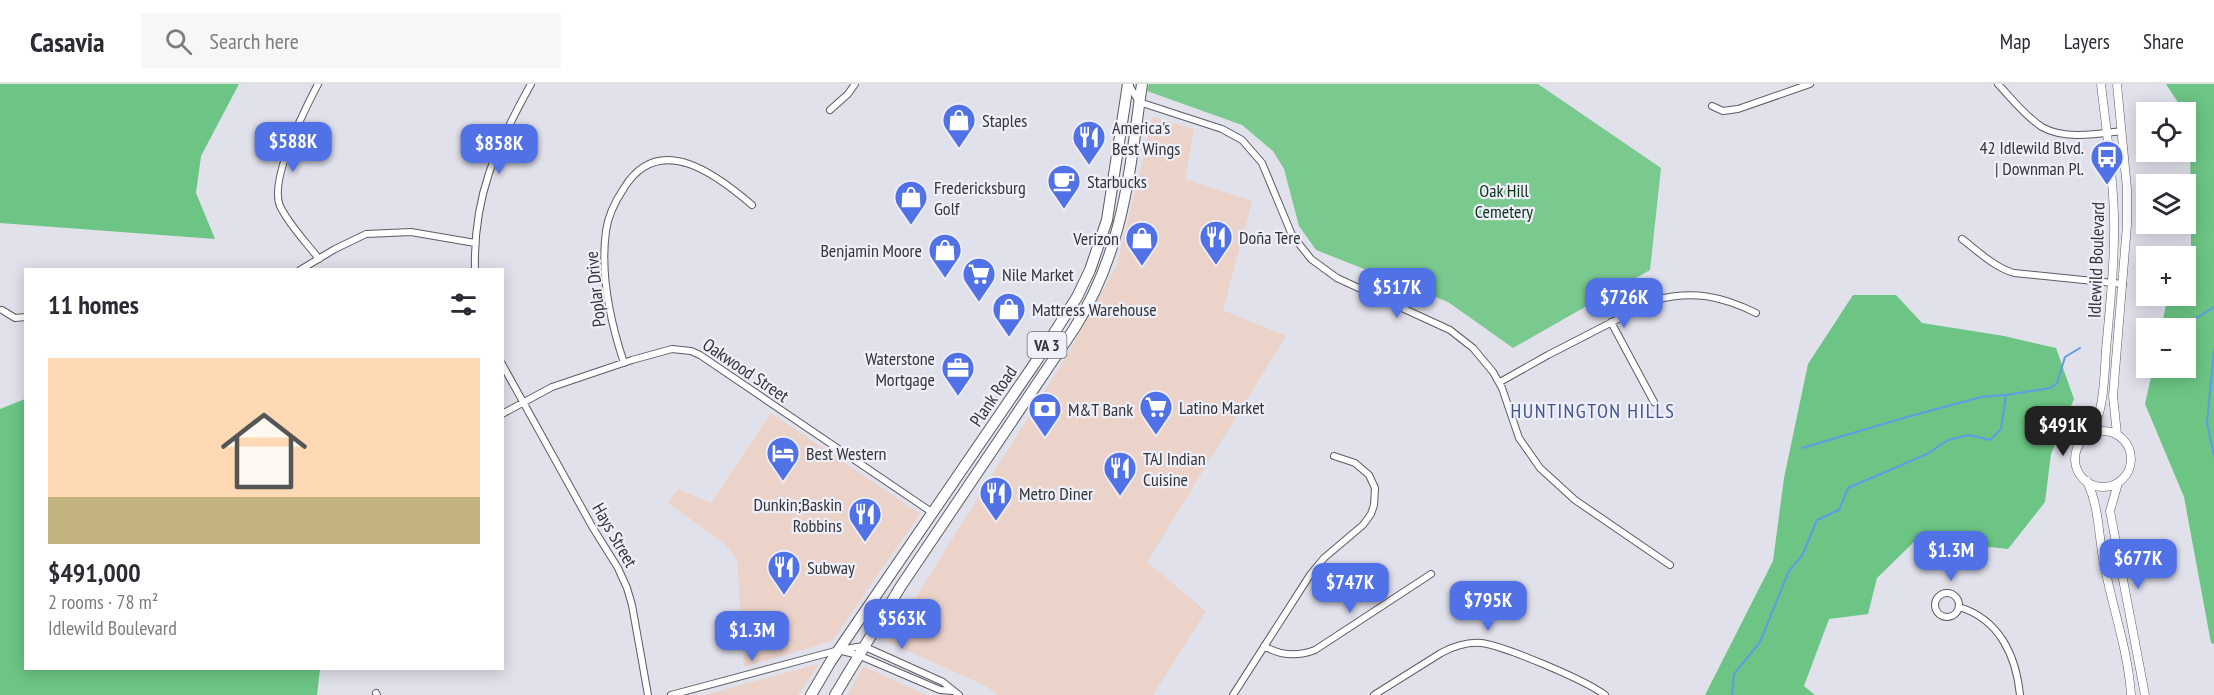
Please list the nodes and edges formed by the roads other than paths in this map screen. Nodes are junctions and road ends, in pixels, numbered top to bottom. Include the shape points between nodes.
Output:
1 (318, 84) edge
2 (531, 84) edge
3 (855, 84) edge
4 (1128, 84) edge
5 (1142, 84) edge
6 (1810, 84) edge
7 (1998, 84) edge
8 (2101, 84) edge
9 (2117, 84) edge
10 (1139, 102) junction
11 (1712, 106) dead end
12 (830, 110) dead end
13 (2122, 131) junction
14 (2107, 133) junction
15 (752, 205) dead end
16 (1962, 239) dead end
17 (475, 243) junction
18 (319, 259) junction
19 (303, 268) edge
20 (475, 268) edge
21 (2112, 283) junction
22 (2123, 284) junction
23 (2, 310) dead end
24 (1756, 313) dead end
25 (24, 317) edge
26 (1611, 322) junction
27 (624, 363) junction
28 (504, 367) edge
29 (1500, 382) junction
30 (524, 402) junction
31 (1654, 402) dead end
32 (504, 413) edge
33 (991, 428) junction
34 (2090, 434) junction
35 (2117, 434) junction
36 (1334, 456) dead end
37 (987, 458) junction
38 (963, 469) junction
39 (2087, 481) junction
40 (2118, 483) junction
41 (964, 493) junction
42 (933, 513) junction
43 (1670, 565) dead end
44 (1431, 574) dead end
45 (1959, 607) junction
46 (1264, 646) junction
47 (839, 650) junction
48 (860, 651) junction
49 (956, 693) edge
50 (1235, 694) edge
51 (648, 695) edge
52 (671, 695) edge
53 (811, 695) edge
54 (835, 695) edge
55 (1374, 695) edge
56 (1605, 695) edge
57 (2020, 695) edge
58 (2131, 695) edge
59 (2145, 695) edge

1 - 18 street via 284,160 279,204
2 - 17 street via 487,175
3 - 12 street
4 - 10 street
4 - 33 highway, Plank Road / VA 3 via 1107,220 1090,270 1068,313
5 - 10 highway, VA 3
6 - 11 street via 1738,109 1723,111
7 - 14 street via 2040,126 2071,135
8 - 14 street, Idlewild Boulevard
9 - 13 street, Idlewild Boulevard
10 - 29 street via 1222,129 1242,140 1262,163 1288,227 1311,259 1336,278 1456,334 1473,348
10 - 37 highway, Plank Road / VA 3 via 1123,211 1104,275 1087,309
13 - 14 street
13 - 22 street, Idlewild Boulevard via 2127,216
14 - 21 street, Idlewild Boulevard via 2115,218
15 - 27 street, Poplar Drive via 699,167 676,160 641,168 628,180 610,219 605,247 610,312
16 - 21 street via 2003,270
17 - 18 street via 411,232 366,234
17 - 20 street
18 - 19 street
21 - 22 street
21 - 34 street, Idlewild Boulevard via 2098,414
22 - 35 street, Idlewild Boulevard via 2114,396
23 - 25 street via 15,318
24 - 26 street via 1716,297 1685,294 1655,300
26 - 29 street
26 - 31 street
27 - 30 street, Oakwood Street via 567,381
27 - 42 street, Oakwood Street via 672,349 700,355
28 - 30 street, Hays Street
29 - 43 street via 1520,438 1540,468 1575,500
30 - 32 street, Oakwood Street
30 - 51 street, Hays Street via 627,588
33 - 37 highway via 983,451
33 - 38 highway, Plank Road / VA 3
34 - 35 street
34 - 39 street via 2077,448 2075,458 2081,476
35 - 40 street via 2131,454 2129,471
36 - 46 street via 1355,463 1369,475 1375,488 1371,514 1318,565
37 - 41 highway, Plank Road / VA 3
38 - 41 highway
38 - 42 highway, Plank Road / VA 3
39 - 40 street via 2103,487
39 - 58 street via 2097,503 2103,558
40 - 59 street via 2110,511
41 - 48 highway, Plank Road / VA 3
42 - 47 highway, Plank Road / VA 3
44 - 46 street via 1306,654 1289,655
45 - 45 street via 1957,599 1947,593 1937,599 1935,606 1941,616 1948,617
45 - 57 street via 1987,620 2000,635 2013,658
46 - 50 street
47 - 48 street
47 - 48 street
47 - 52 street
47 - 53 highway, Plank Road / VA 3
48 - 49 street via 940,690
48 - 49 street via 943,682
48 - 54 highway, Plank Road / VA 3
55 - 56 street via 1453,647 1480,643 1525,657

